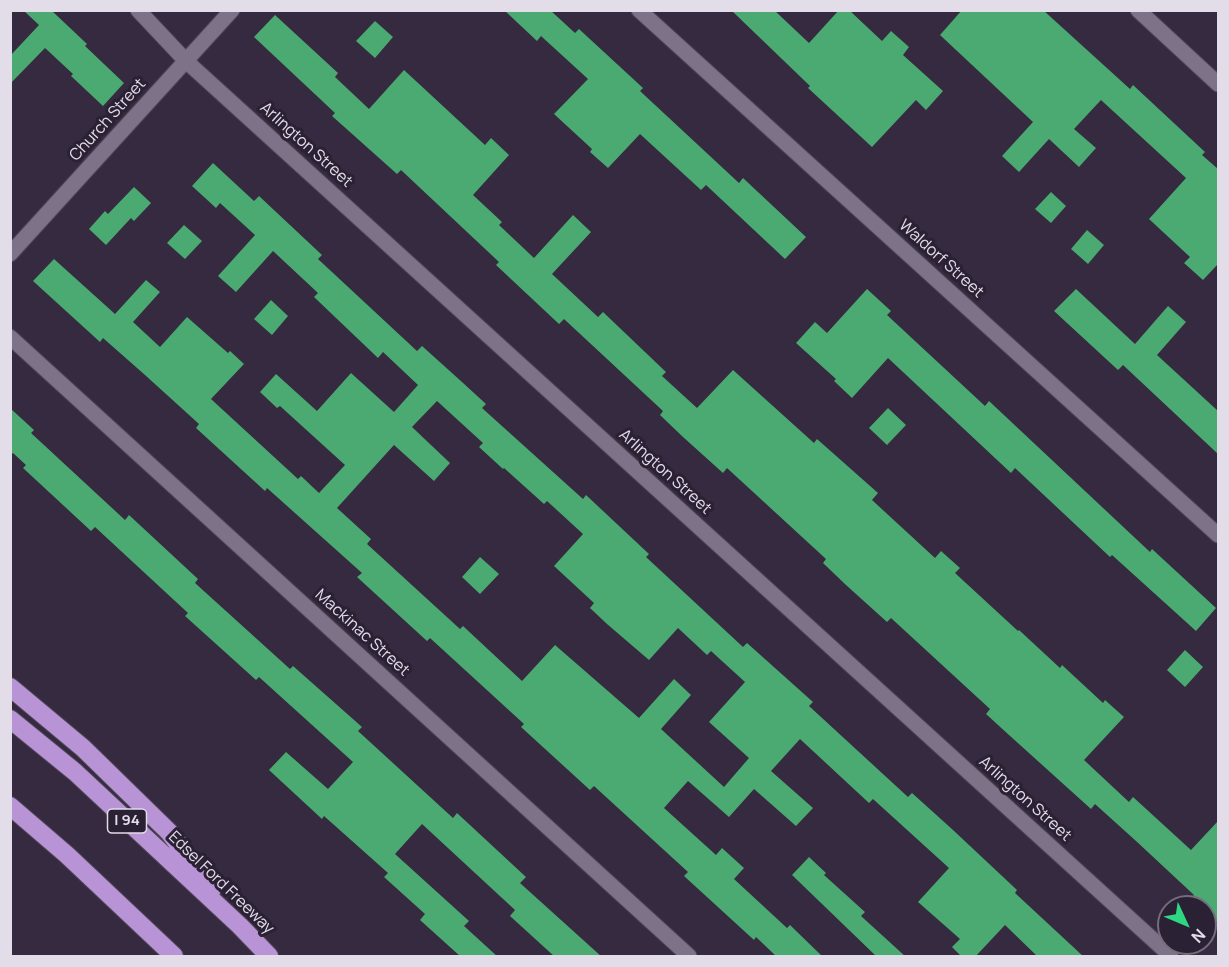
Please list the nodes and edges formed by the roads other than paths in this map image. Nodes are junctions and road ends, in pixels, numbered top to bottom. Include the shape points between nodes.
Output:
1 (138, 10) edge
2 (232, 10) edge
3 (639, 10) edge
4 (1138, 10) edge
5 (186, 61) junction
6 (1218, 84) edge
7 (10, 254) edge
8 (10, 337) edge
9 (1218, 535) edge
10 (10, 687) edge
11 (10, 719) edge
12 (10, 806) edge
13 (10, 812) edge
14 (42, 833) junction
15 (240, 926) junction
16 (174, 957) edge
17 (268, 957) edge
18 (689, 957) edge
19 (1171, 957) edge

1 - 5 street, Arlington Street
2 - 5 street, Church Street
3 - 9 street, Waldorf Street
4 - 6 street
5 - 7 street, Church Street
5 - 19 street, Arlington Street
8 - 18 street, Mackinac Street
10 - 15 highway via 82,748 169,832
11 - 15 highway, Edsel Ford Freeway / I 94 via 75,772
12 - 14 highway
13 - 14 highway
14 - 16 highway
15 - 17 highway, Edsel Ford Freeway / I 94

